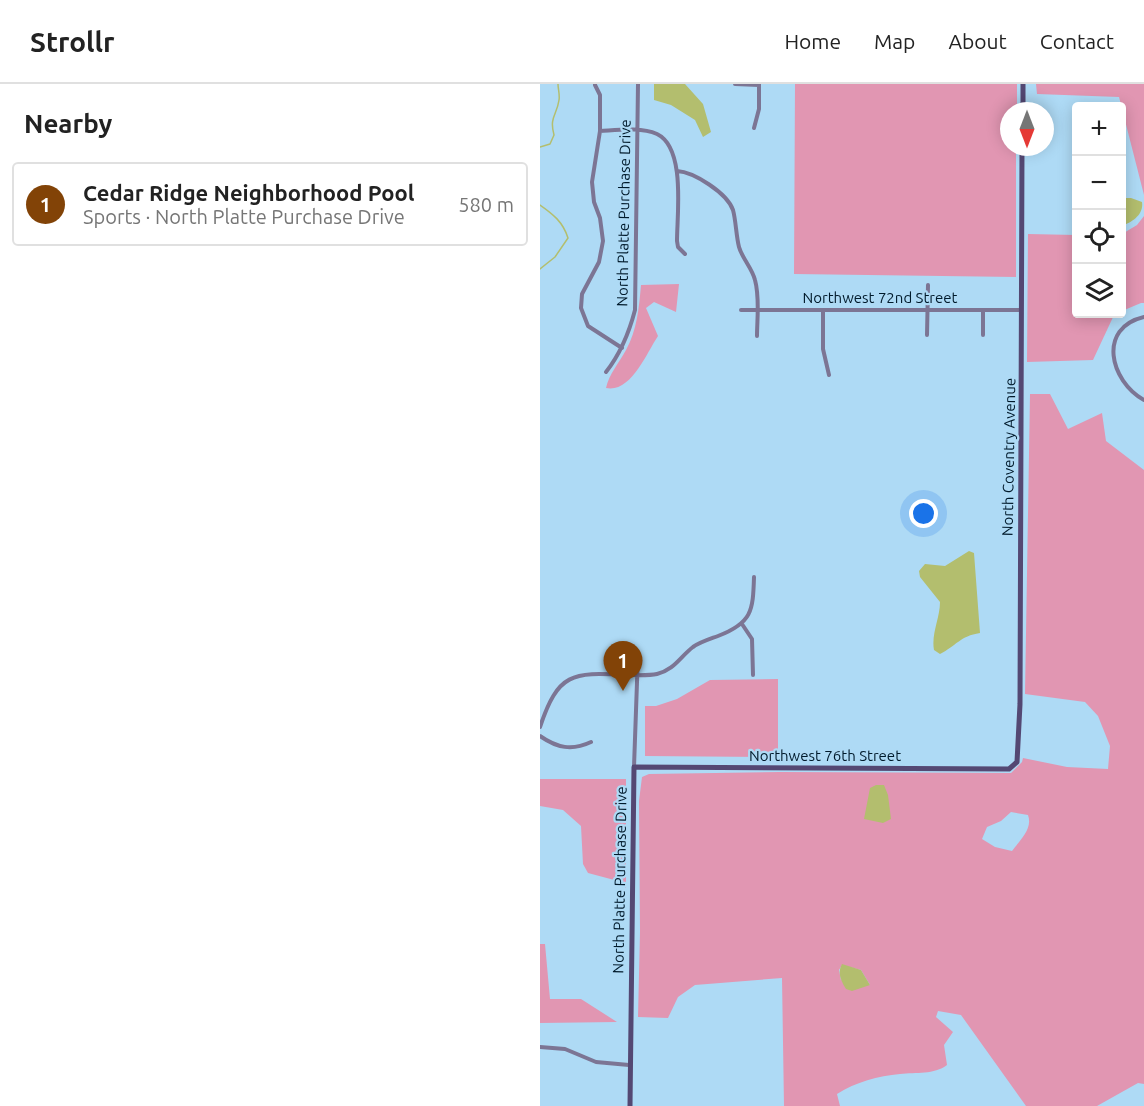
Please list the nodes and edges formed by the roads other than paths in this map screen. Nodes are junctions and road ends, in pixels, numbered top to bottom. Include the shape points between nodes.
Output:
1 (638, 84) edge
2 (735, 84) edge
3 (1023, 84) edge
4 (595, 85) edge
5 (759, 85) edge
6 (1023, 102) edge
7 (754, 128) dead end
8 (600, 131) junction
9 (639, 131) junction
10 (1022, 156) edge
11 (677, 171) junction
12 (685, 254) dead end
13 (928, 285) dead end
14 (741, 310) dead end
15 (927, 310) junction
16 (983, 310) junction
17 (1020, 310) junction
18 (757, 311) junction
19 (823, 311) junction
20 (1144, 317) edge
21 (927, 335) dead end
22 (983, 335) dead end
23 (757, 336) dead end
24 (622, 348) junction
25 (606, 372) dead end
26 (829, 375) dead end
27 (1144, 400) edge
28 (754, 577) dead end
29 (742, 624) junction
30 (638, 654) dead end
31 (637, 675) junction
32 (753, 675) dead end
33 (540, 727) edge
34 (540, 736) edge
35 (591, 742) dead end
36 (1014, 766) joint
37 (634, 767) junction
38 (540, 1047) edge
39 (629, 1065) junction
40 (630, 1106) edge

1 - 9 street, North Platte Purchase Drive
2 - 5 street
3 - 6 street
4 - 8 street via 600,95
5 - 7 street
8 - 9 street
8 - 24 street via 592,182 603,241 599,262 582,294 581,308 588,326
9 - 11 street via 660,135 671,149
9 - 24 street, North Platte Purchase Drive via 635,310
10 - 17 street, North Coventry Avenue
11 - 12 street via 677,241
11 - 18 street via 688,172 705,182 732,209 740,249 755,280
13 - 15 street
14 - 18 street, Northwest 72nd Street
15 - 16 street, Northwest 72nd Street
15 - 19 street, Northwest 72nd Street
15 - 21 street
16 - 17 street, Northwest 72nd Street
16 - 22 street
17 - 36 street, North Coventry Avenue via 1020,704 1018,757
18 - 19 street, Northwest 72nd Street
18 - 23 street
19 - 26 street via 823,349
20 - 27 street via 1124,326 1113,350 1120,375
24 - 25 street, North Platte Purchase Drive
28 - 29 street via 752,609
29 - 31 street via 693,647 671,669
29 - 32 street via 752,639
30 - 31 street, North Platte Purchase Drive
31 - 33 street via 590,673 575,677 556,690
31 - 37 street, North Platte Purchase Drive
34 - 35 street via 566,748
36 - 37 street, Northwest 76th Street
37 - 39 street, North Platte Purchase Drive
38 - 39 street via 565,1049 596,1062
39 - 40 street, North Platte Purchase Drive

